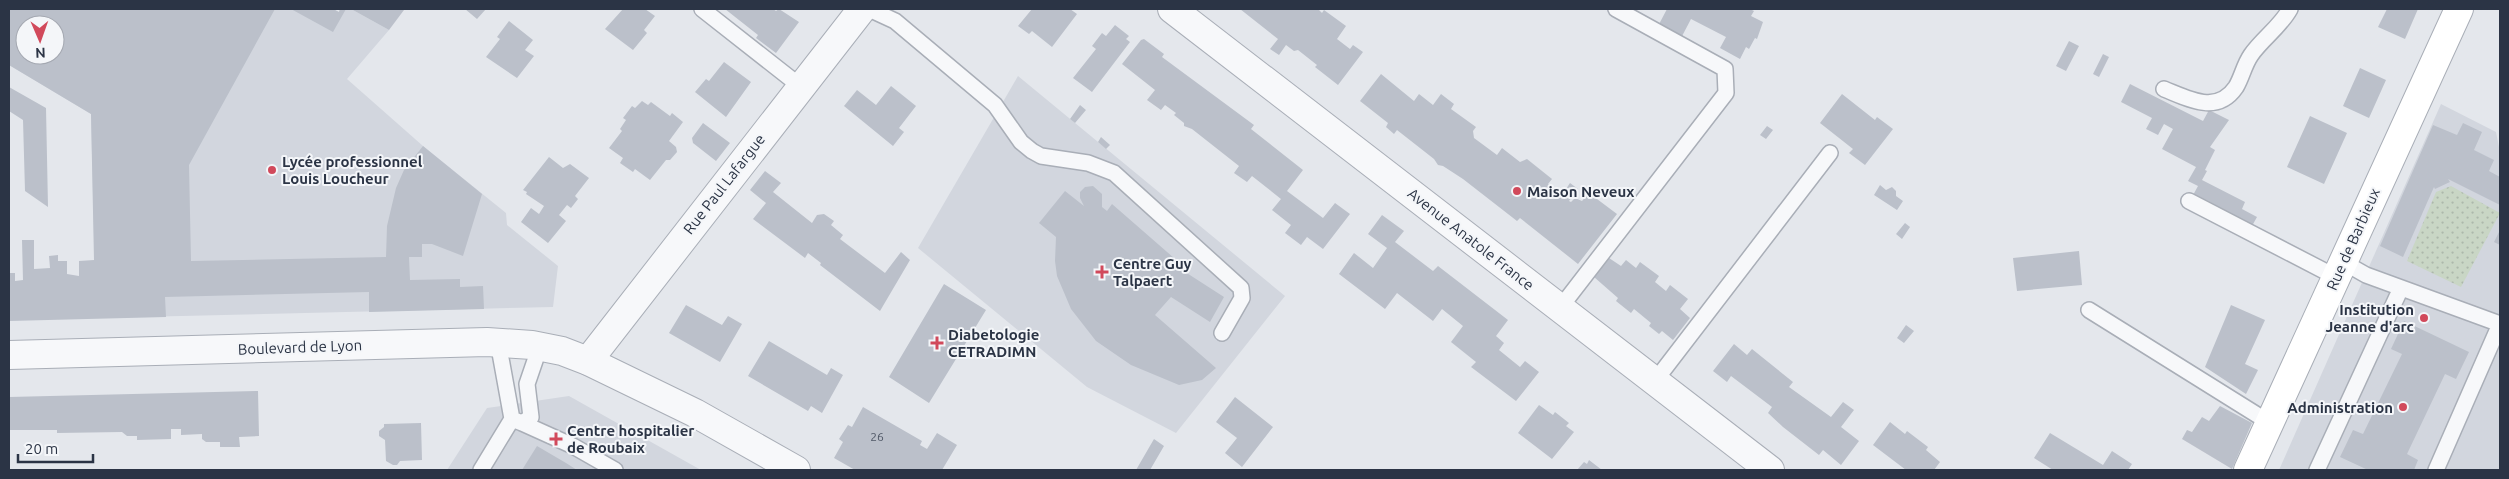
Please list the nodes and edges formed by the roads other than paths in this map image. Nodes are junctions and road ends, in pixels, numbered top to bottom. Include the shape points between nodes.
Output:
1 (702, 9) edge
2 (862, 9) edge
3 (869, 9) edge
4 (1172, 9) edge
5 (1616, 9) edge
6 (2290, 9) edge
7 (2459, 9) edge
8 (800, 86) junction
9 (2164, 89) dead end
10 (1830, 153) dead end
11 (2189, 201) dead end
12 (2339, 270) junction
13 (2401, 288) junction
14 (1560, 308) junction
15 (2088, 310) dead end
16 (2500, 324) edge
17 (1222, 333) dead end
18 (498, 342) junction
19 (540, 346) junction
20 (9, 355) edge
21 (588, 361) junction
22 (1655, 381) junction
23 (629, 382) junction
24 (517, 421) junction
25 (2270, 423) junction
26 (788, 468) edge
27 (481, 470) edge
28 (615, 470) edge
29 (757, 470) edge
30 (1770, 470) edge
31 (2248, 470) edge
32 (2317, 470) edge
33 (2436, 470) edge

1 - 8 lane
2 - 8 street, Rue Paul Lafargue
3 - 17 lane via 894,21 994,105 1021,142 1032,151 1041,156 1088,163 1114,174 1241,288 1242,298
4 - 14 street, Avenue Anatole France
5 - 14 lane via 1725,69 1726,93
6 - 9 lane via 2250,56 2226,99 2197,103
7 - 12 main road, Rue de Barbieux
8 - 21 street, Rue Paul Lafargue
10 - 22 lane
11 - 12 lane
12 - 13 lane via 2366,275
12 - 25 main road, Rue de Barbieux
13 - 16 lane
13 - 32 lane
14 - 22 street, Avenue Anatole France
15 - 25 lane
16 - 33 lane
18 - 19 street, Boulevard de Lyon
18 - 20 street, Boulevard de Lyon
18 - 24 lane
19 - 21 street, Boulevard de Lyon
19 - 24 lane via 527,384 531,417
21 - 23 street, Boulevard de Lyon
22 - 30 street, Avenue Anatole France
23 - 26 street via 695,413
23 - 29 street via 687,428
24 - 27 lane
24 - 28 lane via 573,446
25 - 31 main road, Rue de Barbieux

